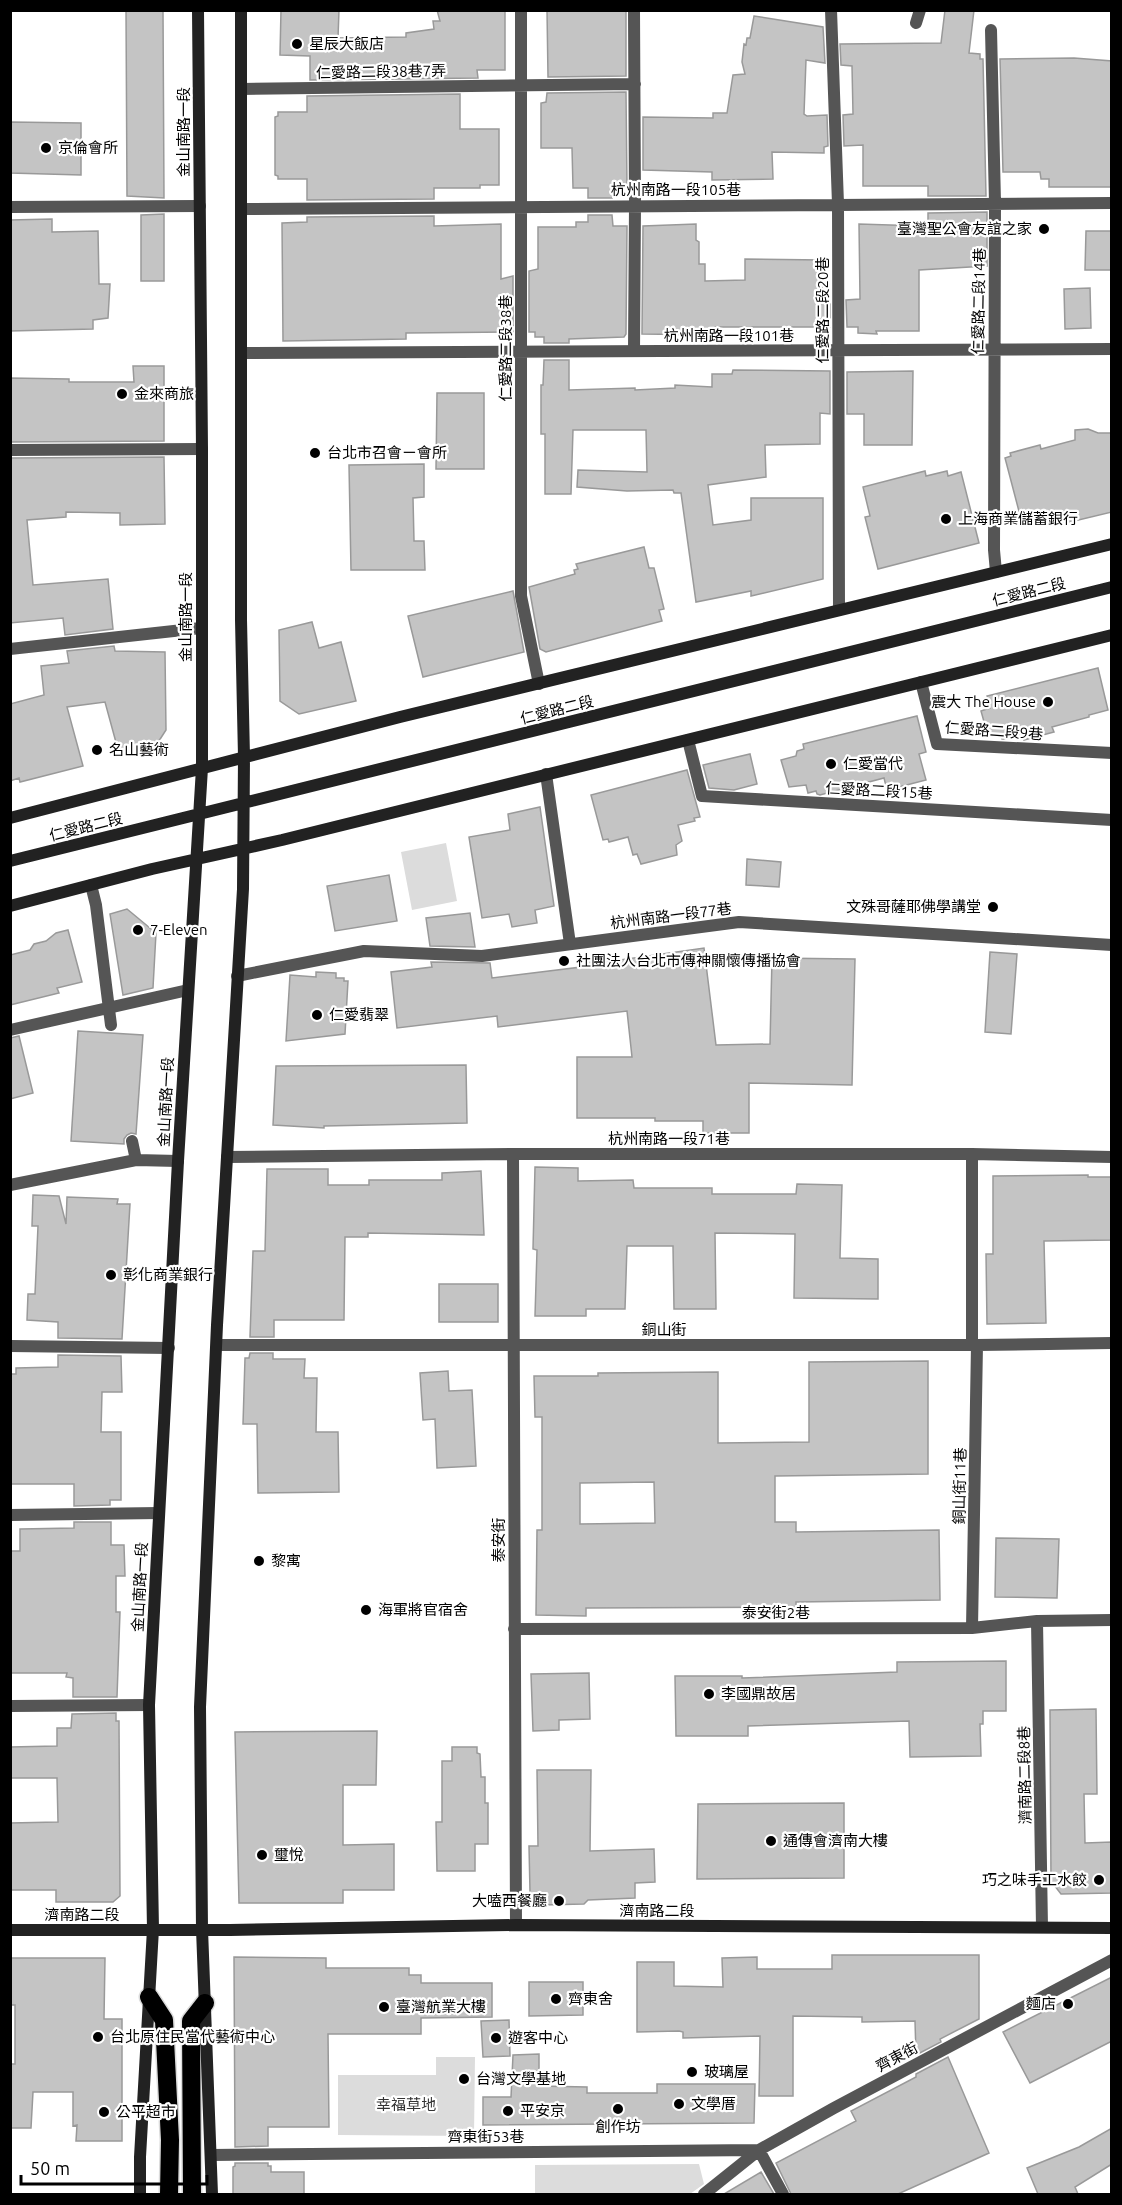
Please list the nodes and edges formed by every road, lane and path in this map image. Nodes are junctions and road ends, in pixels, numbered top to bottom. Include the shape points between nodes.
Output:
1 (198, 10) edge
2 (241, 10) edge
3 (521, 10) edge
4 (634, 10) edge
5 (831, 10) edge
6 (992, 30) dead end
7 (635, 84) junction
8 (521, 85) junction
9 (241, 89) junction
10 (995, 203) junction
11 (838, 204) junction
12 (1112, 204) edge
13 (635, 205) junction
14 (200, 206) junction
15 (521, 206) junction
16 (10, 207) edge
17 (241, 209) junction
18 (1112, 349) edge
19 (993, 350) junction
20 (634, 351) junction
21 (838, 351) junction
22 (521, 352) junction
23 (242, 353) junction
24 (202, 449) junction
25 (10, 450) edge
26 (1112, 544) edge
27 (996, 572) junction
28 (1112, 587) edge
29 (839, 610) junction
30 (201, 628) junction
31 (1112, 635) edge
32 (10, 649) edge
33 (921, 682) junction
34 (539, 684) junction
35 (688, 740) junction
36 (1112, 753) edge
37 (244, 756) junction
38 (202, 768) junction
39 (546, 774) junction
40 (243, 803) junction
41 (199, 814) junction
42 (10, 818) edge
43 (1112, 820) edge
44 (242, 850) junction
45 (195, 859) junction
46 (10, 861) edge
47 (91, 885) junction
48 (10, 906) edge
49 (570, 944) junction
50 (1112, 945) edge
51 (237, 976) junction
52 (188, 990) junction
53 (108, 1008) junction
54 (111, 1025) dead end
55 (10, 1030) edge
56 (132, 1141) dead end
57 (513, 1154) junction
58 (972, 1154) junction
59 (227, 1157) junction
60 (1112, 1157) edge
61 (136, 1160) junction
62 (178, 1161) junction
63 (10, 1185) edge
64 (1112, 1343) edge
65 (217, 1345) junction
66 (514, 1345) junction
67 (974, 1345) junction
68 (10, 1346) edge
69 (169, 1348) junction
70 (159, 1513) junction
71 (10, 1515) edge
72 (1112, 1620) edge
73 (1037, 1621) junction
74 (972, 1628) junction
75 (514, 1629) junction
76 (149, 1705) junction
77 (10, 1706) edge
78 (516, 1925) junction
79 (1042, 1927) junction
80 (1112, 1928) edge
81 (153, 1929) junction
82 (202, 1929) junction
83 (10, 1930) edge
84 (1112, 1960) edge
85 (149, 1997) junction
86 (205, 2002) junction
87 (759, 2150) junction
88 (212, 2155) junction
89 (140, 2194) edge
90 (169, 2194) edge
91 (192, 2194) edge
92 (212, 2194) edge
93 (704, 2194) edge
94 (783, 2194) edge

1 - 14 main road, 金山南路一段
2 - 9 main road
3 - 8 street, 仁愛路二段38巷
4 - 7 street
5 - 11 street, 仁愛路二段20巷
6 - 10 street, 仁愛路二段14巷
7 - 8 street, 仁愛路二段38巷7弄
7 - 13 street
8 - 9 street, 仁愛路二段38巷7弄
8 - 15 street, 仁愛路二段38巷
9 - 17 main road
10 - 11 street, 杭州南路一段105巷
10 - 12 street, 杭州南路一段105巷
10 - 19 street, 仁愛路二段14巷
11 - 13 street, 杭州南路一段105巷
11 - 21 street, 仁愛路二段20巷
13 - 15 street, 杭州南路一段105巷
13 - 20 street
14 - 16 street
14 - 24 main road, 金山南路一段
15 - 17 street, 杭州南路一段105巷
15 - 22 street, 仁愛路二段38巷
17 - 23 main road
18 - 19 street, 杭州南路一段101巷
19 - 21 street, 杭州南路一段101巷
19 - 27 street, 仁愛路二段14巷
20 - 21 street, 杭州南路一段101巷
20 - 22 street, 杭州南路一段101巷
21 - 29 street, 仁愛路二段20巷
22 - 23 street, 杭州南路一段101巷
22 - 34 street, 仁愛路二段38巷 via 521,596
23 - 37 main road
24 - 25 street
24 - 30 main road, 金山南路一段
26 - 27 main road, 仁愛路二段
27 - 29 main road, 仁愛路二段
28 - 40 main road, 仁愛路二段
29 - 34 main road, 仁愛路二段
30 - 32 street
30 - 38 main road, 金山南路一段
31 - 33 main road
33 - 35 main road
33 - 36 street, 仁愛路二段9巷 via 937,744
34 - 37 main road, 仁愛路二段
35 - 39 main road
35 - 43 street, 仁愛路二段15巷 via 702,796
37 - 38 main road, 仁愛路二段
37 - 40 main road
38 - 41 main road, 金山南路一段
38 - 42 main road, 仁愛路二段
39 - 44 main road
39 - 49 street
40 - 41 main road, 仁愛路二段
40 - 44 main road
41 - 45 main road, 金山南路一段
41 - 46 main road, 仁愛路二段
44 - 45 main road
44 - 51 main road
45 - 47 main road
45 - 52 main road, 金山南路一段
47 - 48 main road
47 - 53 street
49 - 50 street, 杭州南路一段77巷 via 739,922
49 - 51 street, 杭州南路一段77巷 via 482,956 364,951
51 - 59 main road
52 - 53 street
52 - 62 main road, 金山南路一段
53 - 54 street
53 - 55 street
56 - 61 street
57 - 58 street, 杭州南路一段71巷
57 - 59 street, 杭州南路一段71巷
57 - 66 street, 泰安街
58 - 60 street, 杭州南路一段71巷
58 - 67 street, 銅山街11巷
59 - 65 main road
61 - 62 street
61 - 63 street
62 - 69 main road, 金山南路一段
64 - 67 street, 銅山街
65 - 66 street, 銅山街
65 - 82 main road via 200,1707
66 - 67 street, 銅山街
66 - 75 street, 泰安街
67 - 74 street, 銅山街11巷
68 - 69 street
69 - 70 main road, 金山南路一段
70 - 71 street
70 - 76 main road, 金山南路一段
72 - 73 street, 泰安街2巷
73 - 74 street, 泰安街2巷
73 - 79 street, 濟南路二段8巷
74 - 75 street, 泰安街2巷
75 - 78 street, 泰安街
76 - 77 street
76 - 81 main road, 金山南路一段
78 - 79 main road, 濟南路二段
78 - 82 main road, 濟南路二段
79 - 80 main road, 濟南路二段
81 - 82 main road, 濟南路二段
81 - 83 main road, 濟南路二段
81 - 85 main road, 金山南路一段
82 - 86 main road
84 - 87 street, 齊東街
85 - 89 main road, 金山南路一段
85 - 90 highway via 164,2020
86 - 88 main road
86 - 91 highway via 191,2021
87 - 88 street, 齊東街53巷
87 - 93 street, 齊東街
87 - 94 street
88 - 92 main road

